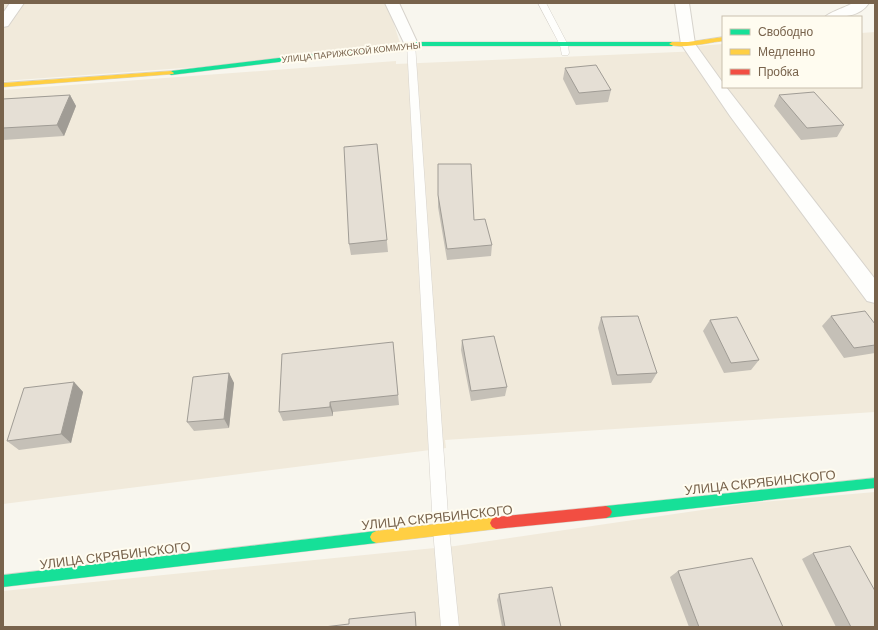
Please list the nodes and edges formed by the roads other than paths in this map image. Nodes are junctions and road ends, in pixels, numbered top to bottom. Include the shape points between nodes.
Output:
1 (17, 3) edge
2 (392, 3) edge
3 (542, 3) edge
4 (682, 3) edge
5 (862, 3) edge
6 (835, 16) edge
7 (3, 23) edge
8 (722, 39) edge
9 (411, 44) junction
10 (688, 44) junction
11 (565, 49) junction
12 (3, 84) edge
13 (875, 296) edge
14 (875, 483) edge
15 (441, 529) junction
16 (3, 582) edge
17 (450, 627) edge

1 - 7 street
2 - 9 street
3 - 11 lane
4 - 10 street
5 - 6 street
8 - 10 street, УЛИЦА ПАРИЖСКОЙ КОММУНЫ
9 - 11 street, УЛИЦА ПАРИЖСКОЙ КОММУНЫ
9 - 12 street, УЛИЦА ПАРИЖСКОЙ КОММУНЫ via 179,72
9 - 15 lane
10 - 11 street, УЛИЦА ПАРИЖСКОЙ КОММУНЫ
10 - 13 street via 740,119
14 - 15 street, УЛИЦА СКРЯБИНСКОГО
15 - 16 street, УЛИЦА СКРЯБИНСКОГО
15 - 17 lane

